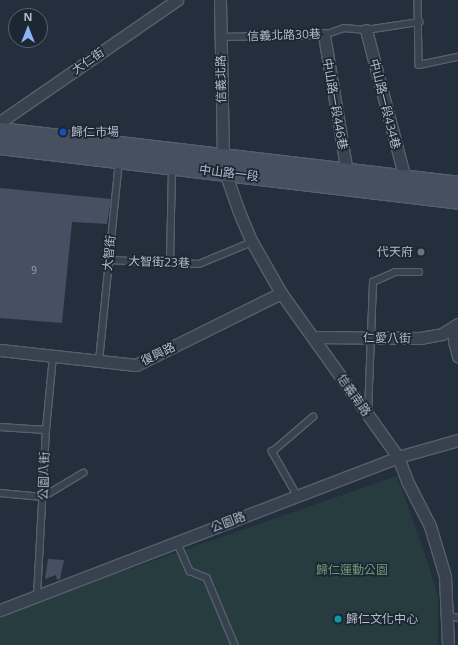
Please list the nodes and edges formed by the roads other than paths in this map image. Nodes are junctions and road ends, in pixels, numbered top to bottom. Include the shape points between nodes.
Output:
1 (177, 0) edge
2 (220, 0) edge
3 (418, 0) edge
4 (419, 22) junction
5 (366, 30) junction
6 (324, 35) junction
7 (220, 37) junction
8 (458, 57) edge
9 (0, 122) edge
10 (0, 131) edge
11 (0, 146) edge
12 (120, 153) junction
13 (224, 165) junction
14 (172, 166) junction
15 (347, 172) junction
16 (405, 179) junction
17 (458, 185) edge
18 (458, 201) edge
19 (252, 242) junction
20 (109, 260) junction
21 (170, 263) junction
22 (419, 272) dead end
23 (281, 293) junction
24 (456, 326) edge
25 (314, 337) junction
26 (371, 338) junction
27 (0, 350) edge
28 (53, 356) junction
29 (458, 356) edge
30 (99, 361) junction
31 (368, 414) junction
32 (313, 417) dead end
33 (0, 427) edge
34 (46, 430) junction
35 (458, 440) edge
36 (398, 457) junction
37 (83, 473) dead end
38 (0, 493) edge
39 (297, 496) junction
40 (43, 497) junction
41 (177, 542) junction
42 (37, 596) junction
43 (0, 610) edge
44 (452, 616) edge
45 (235, 645) edge
46 (448, 645) edge

1 - 9 street, 大仁街
2 - 7 street, 信義北路
3 - 4 lane
4 - 5 lane, 信義北路30巷
4 - 8 lane via 419,65
5 - 6 lane, 信義北路30巷 via 344,28
5 - 16 street, 中山路一段434巷
6 - 7 lane, 信義北路30巷
6 - 15 street, 中山路一段446巷
7 - 13 street, 信義北路
10 - 12 main road, 中山路一段
11 - 12 main road, 中山路一段
12 - 13 main road, 中山路一段
12 - 14 main road, 中山路一段
12 - 20 lane, 大智街
13 - 14 main road, 中山路一段
13 - 15 main road, 中山路一段
13 - 18 main road, 中山路一段
13 - 19 street, 信義南路
14 - 21 lane
15 - 16 main road, 中山路一段
16 - 17 main road, 中山路一段
19 - 21 lane, 大智街23巷 via 199,264
19 - 23 street, 信義南路
20 - 21 lane, 大智街23巷
20 - 30 lane, 大智街
22 - 26 lane via 395,272 372,282
23 - 25 street, 信義南路
23 - 30 street, 復興路 via 136,365
24 - 26 street, 仁愛八街 via 442,334 420,338
24 - 29 street via 454,341
25 - 26 street, 仁愛八街
25 - 31 street, 信義南路
26 - 31 lane
27 - 28 street, 復興路
28 - 30 street, 復興路
28 - 34 lane, 公園八街
31 - 36 street, 信義南路
32 - 39 lane via 272,452
33 - 34 lane
34 - 40 lane, 公園八街
35 - 36 street, 公園路
36 - 39 street, 公園路
36 - 44 street, 信義南路 via 430,526 445,576
37 - 40 lane
38 - 40 lane
39 - 41 street, 公園路
40 - 42 lane, 公園八街
41 - 42 street, 公園路
41 - 45 lane via 190,571 207,578
42 - 43 street, 公園路
44 - 46 street, 信義南路

